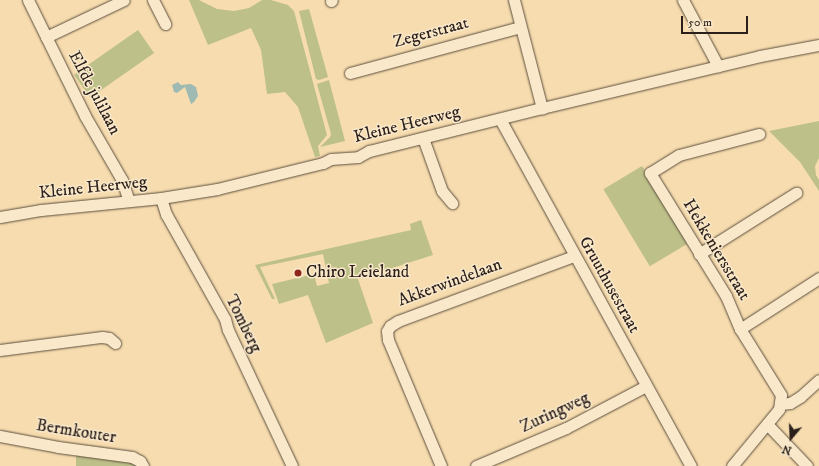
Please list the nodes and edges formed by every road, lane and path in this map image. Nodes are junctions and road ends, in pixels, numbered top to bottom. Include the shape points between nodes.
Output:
1 (28, 0) edge
2 (124, 0) edge
3 (153, 0) edge
4 (514, 0) edge
5 (683, 0) edge
6 (165, 24) dead end
7 (520, 27) junction
8 (46, 37) junction
9 (819, 45) edge
10 (718, 66) junction
11 (350, 73) dead end
12 (542, 108) junction
13 (500, 119) junction
14 (759, 134) dead end
15 (423, 138) junction
16 (796, 193) dead end
17 (161, 198) junction
18 (129, 200) junction
19 (452, 203) dead end
20 (0, 217) edge
21 (699, 254) junction
22 (574, 256) junction
23 (819, 278) edge
24 (740, 329) junction
25 (115, 343) dead end
26 (0, 350) edge
27 (819, 380) edge
28 (646, 386) junction
29 (781, 404) junction
30 (767, 424) junction
31 (0, 436) edge
32 (143, 466) edge
33 (292, 466) edge
34 (441, 466) edge
35 (476, 466) edge
36 (691, 466) edge
37 (732, 466) edge
38 (807, 466) edge

1 - 8 street, Elfde julilaan
2 - 8 street
3 - 6 street
4 - 7 street
5 - 10 street
7 - 11 street, Zegerstraat
7 - 12 street
8 - 18 street, Elfde julilaan via 85,116 122,180
9 - 10 street, Kleine Heerweg
10 - 12 street, Kleine Heerweg
12 - 13 street, Kleine Heerweg
13 - 15 street, Kleine Heerweg
13 - 22 street, Gruuthusestraat
14 - 21 street, Hekkeniersstraat via 679,155 650,173
15 - 17 street, Kleine Heerweg via 369,151 358,157 331,159 217,189
15 - 19 street via 442,191
16 - 21 street
17 - 18 street, Kleine Heerweg
17 - 33 street, Tomberg via 166,214 225,319
18 - 20 street, Kleine Heerweg
21 - 24 street, Hekkeniersstraat via 726,296
22 - 28 street, Gruuthusestraat
22 - 34 street, Akkerwindelaan via 398,320 390,326 388,340
23 - 24 street
24 - 29 street, Hekkeniersstraat via 779,391
25 - 26 street via 109,338 102,337
27 - 29 street via 800,397 790,403
28 - 35 street, Zuringweg via 566,428
28 - 36 street, Gruuthusestraat
29 - 30 street
30 - 37 street
30 - 38 street
31 - 32 street, Bermkouter via 58,448 132,457

